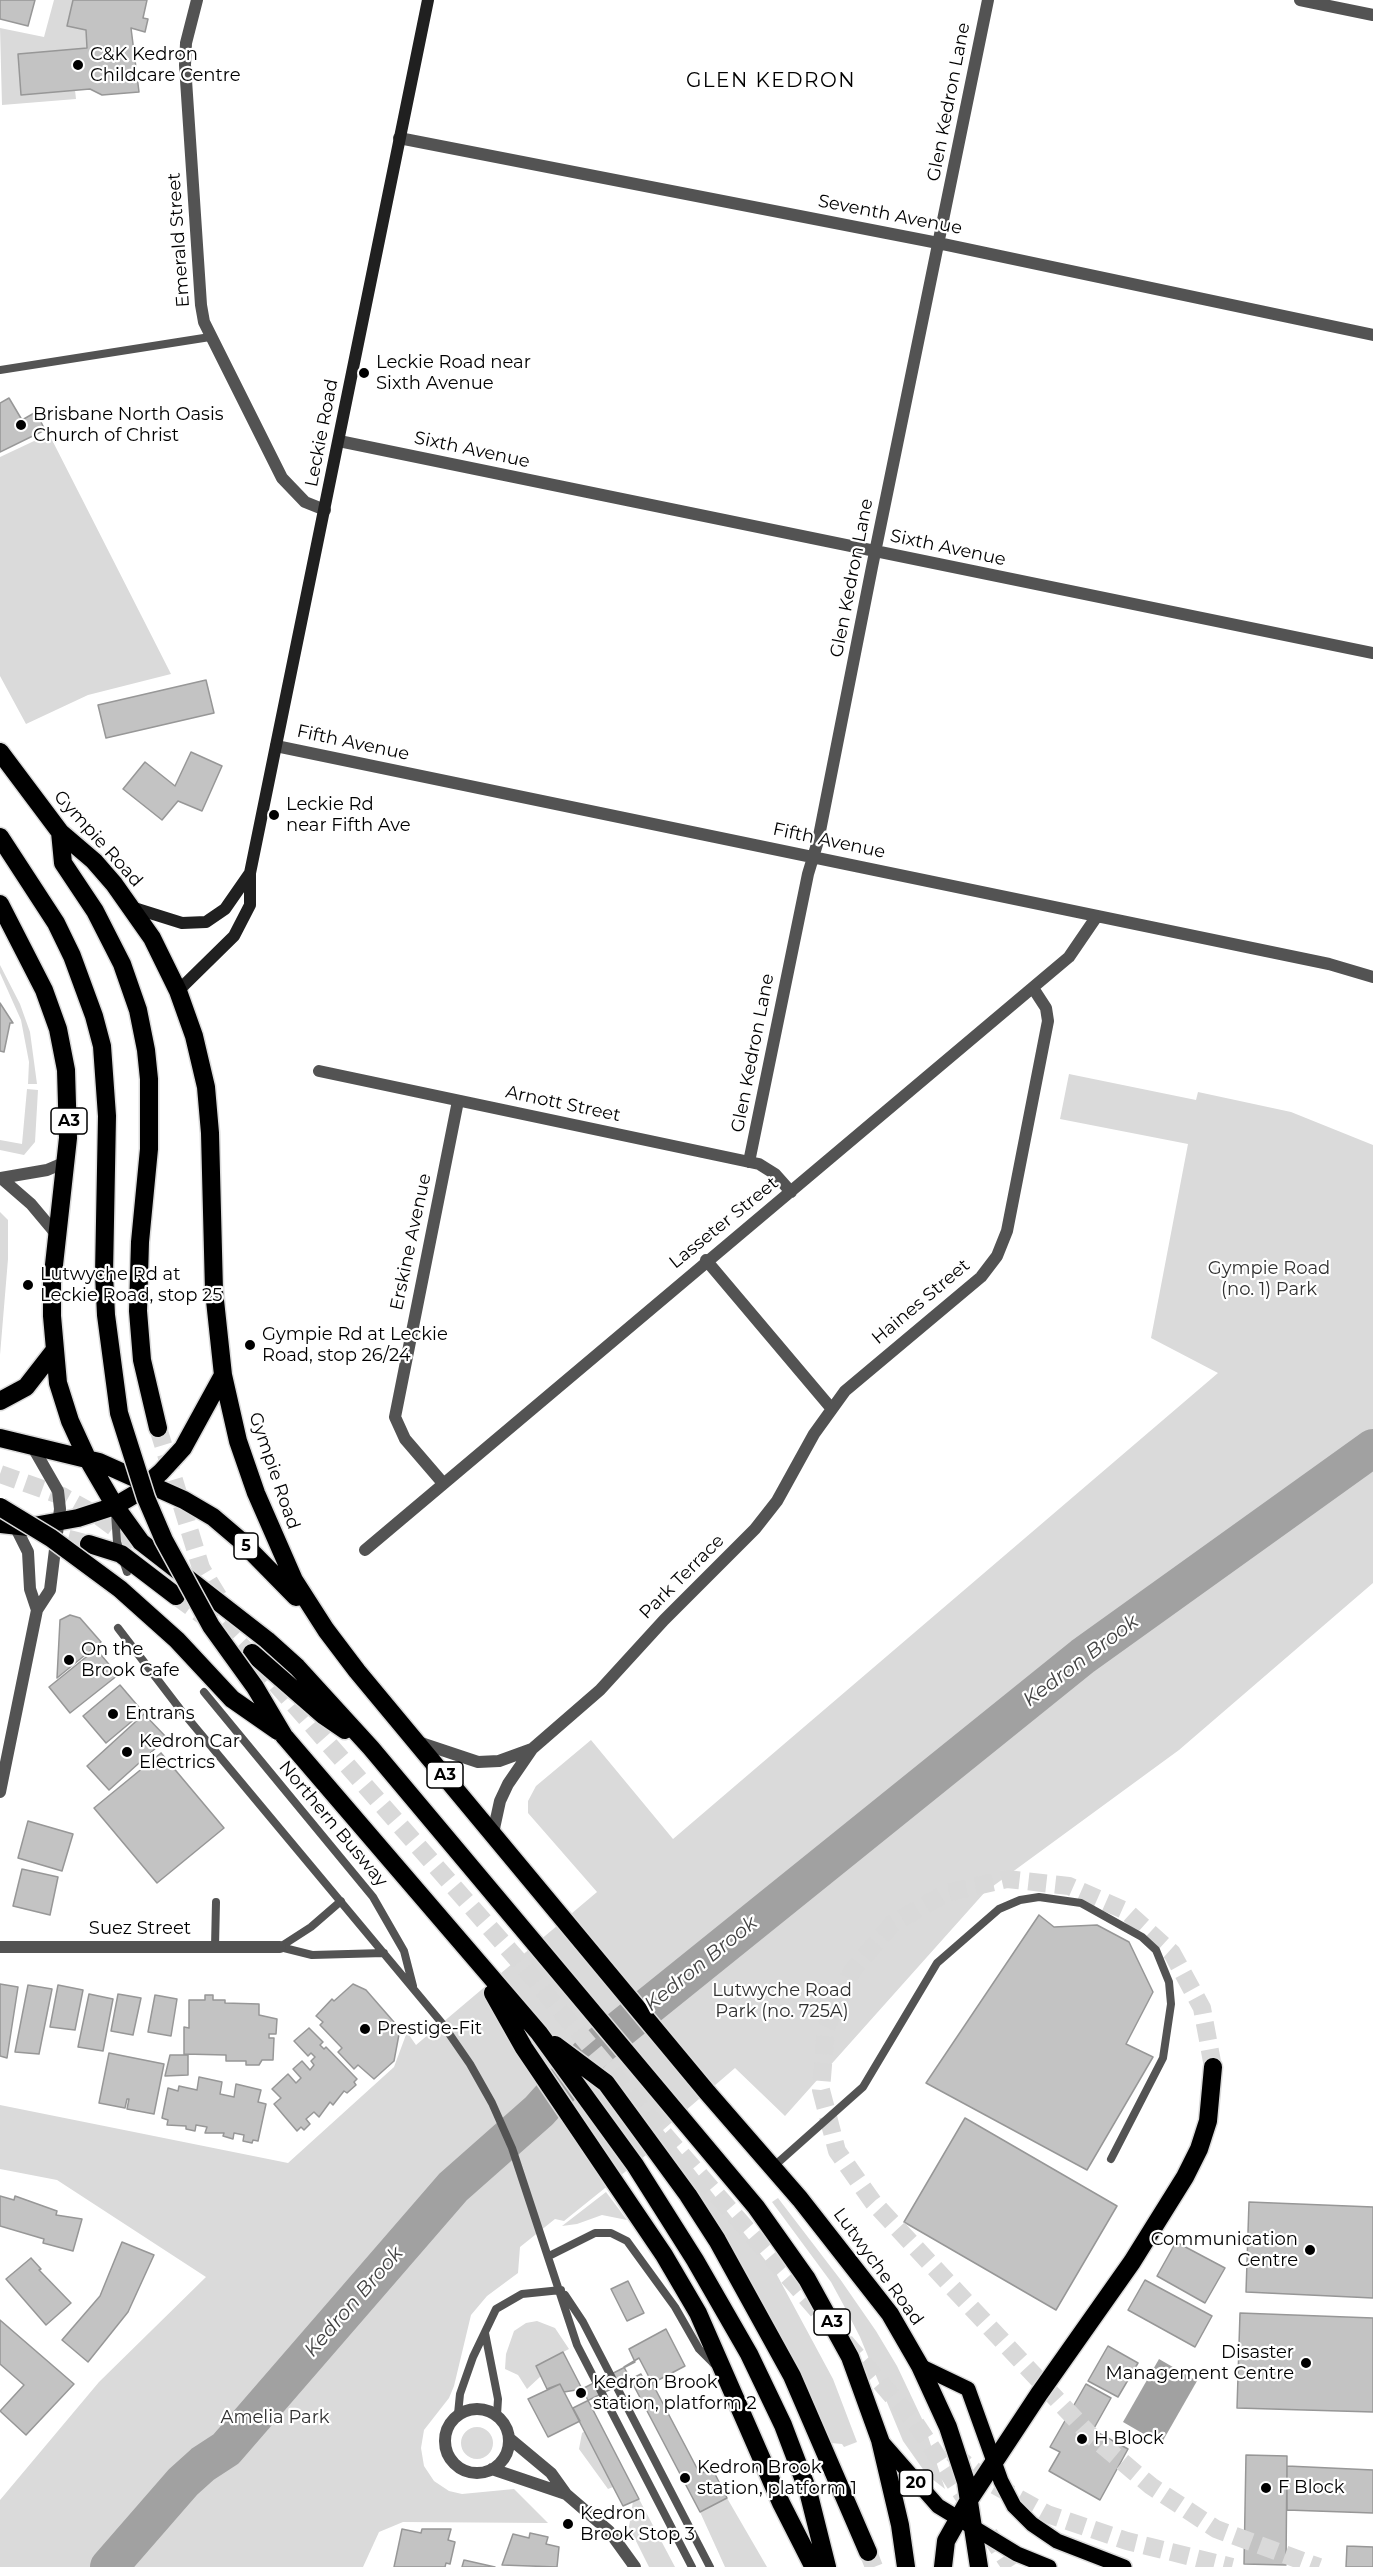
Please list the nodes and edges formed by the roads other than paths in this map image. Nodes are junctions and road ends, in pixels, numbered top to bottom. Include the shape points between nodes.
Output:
1 (196, 0) edge
2 (428, 0) edge
3 (988, 0) edge
4 (1300, 0) edge
5 (1373, 15) edge
6 (399, 138) junction
7 (938, 243) junction
8 (1373, 334) edge
9 (210, 337) junction
10 (0, 370) edge
11 (339, 441) junction
12 (325, 510) junction
13 (875, 551) junction
14 (1373, 653) edge
15 (276, 746) junction
16 (0, 752) edge
17 (60, 832) junction
18 (0, 837) edge
19 (812, 855) junction
20 (250, 873) junction
21 (0, 904) edge
22 (131, 907) junction
23 (1097, 916) junction
24 (1373, 977) edge
25 (1033, 988) junction
26 (178, 991) junction
27 (319, 1071) dead end
28 (458, 1101) junction
29 (66, 1162) junction
30 (749, 1162) junction
31 (0, 1178) edge
32 (791, 1192) junction
33 (57, 1235) junction
34 (706, 1260) junction
35 (54, 1351) junction
36 (223, 1375) junction
37 (0, 1401) edge
38 (831, 1408) junction
39 (158, 1428) tunnel mouth
40 (0, 1438) edge
41 (31, 1444) junction
42 (87, 1458) junction
43 (442, 1482) junction
44 (150, 1483) junction
45 (115, 1506) junction
46 (0, 1507) edge
47 (59, 1522) junction
48 (8, 1525) edge
49 (89, 1544) tunnel mouth
50 (365, 1550) dead end
51 (120, 1554) junction
52 (127, 1572) dead end
53 (176, 1596) tunnel mouth
54 (37, 1610) junction
55 (118, 1628) dead end
56 (326, 1630) junction
57 (252, 1653) dead end
58 (204, 1692) dead end
59 (284, 1736) junction
60 (417, 1741) junction
61 (371, 1748) junction
62 (532, 1749) junction
63 (0, 1792) edge
64 (493, 1833) junction
65 (216, 1902) dead end
66 (340, 1902) junction
67 (0, 1947) edge
68 (215, 1947) junction
69 (280, 1947) junction
70 (384, 1953) junction
71 (475, 1960) junction
72 (414, 1989) junction
73 (539, 2033) junction
74 (1213, 2067) tunnel mouth
75 (707, 2092) joint
76 (1111, 2159) dead end
77 (773, 2167) junction
78 (549, 2256) junction
79 (561, 2290) junction
80 (484, 2333) junction
81 (920, 2366) junction
82 (727, 2377) junction
83 (458, 2414) junction
84 (496, 2415) junction
85 (509, 2438) junction
86 (880, 2440) junction
87 (994, 2463) junction
88 (492, 2469) junction
89 (566, 2494) junction
90 (969, 2500) junction
91 (957, 2519) junction
92 (974, 2530) junction
93 (868, 2552) tunnel mouth
94 (819, 2564) edge
95 (635, 2567) edge
96 (692, 2567) edge
97 (710, 2567) edge
98 (906, 2567) edge
99 (943, 2567) edge
100 (979, 2567) edge
101 (1049, 2567) edge
102 (1124, 2567) edge

1 - 9 street, Emerald Street via 185,65 201,305
2 - 6 street, Leckie Road
3 - 7 street, Glen Kedron Lane
4 - 5 street
6 - 7 street, Seventh Avenue
6 - 11 street, Leckie Road
7 - 8 street, Seventh Avenue
7 - 13 street, Glen Kedron Lane
9 - 10 lane
9 - 12 street, Emerald Street via 282,478 301,498
11 - 12 street, Leckie Road
11 - 13 street, Sixth Avenue
12 - 15 street, Leckie Road
13 - 14 street, Sixth Avenue
13 - 19 street, Glen Kedron Lane via 819,842
15 - 19 street, Fifth Avenue
15 - 20 street, Leckie Road
16 - 17 highway, Gympie Road / A3
17 - 22 highway, Gympie Road / A3 via 94,861
17 - 39 highway via 63,863 96,911 122,964 138,1010 146,1050 149,1130 138,1311 142,1360
18 - 59 highway, bridge via 56,923 72,956 102,1046 108,1116 106,1315 119,1413 129,1452 164,1539 210,1626 255,1687
19 - 23 street, Fifth Avenue
19 - 30 street, Glen Kedron Lane
20 - 22 street, Leckie Road via 225,909 206,922 182,923
20 - 26 street, Leckie Road via 250,905 243,922 234,936
21 - 29 highway, A3 via 34,968 58,1029 69,1092
22 - 26 highway, Gympie Road / A3 via 152,938
23 - 24 street, Fifth Avenue via 1329,964
23 - 25 street, Lasseter Street via 1069,957
25 - 32 street, Lasseter Street
25 - 38 street, Haines Street via 1046,1008 1048,1021 1003,1244 981,1277 864,1372
26 - 36 highway, Gympie Road / A3 via 206,1087 214,1291
27 - 28 street, Arnott Street
28 - 30 street, Arnott Street
28 - 43 street, Erskine Avenue via 395,1417 405,1439
29 - 31 street via 47,1170
29 - 33 highway, A3
30 - 32 street, Arnott Street via 767,1168
31 - 33 street via 31,1204
32 - 34 street, Lasseter Street
33 - 35 highway, A3 via 52,1282
34 - 38 street
34 - 43 street, Lasseter Street
35 - 37 highway via 26,1387
35 - 42 highway, A3 via 64,1403
36 - 44 highway via 183,1448
36 - 56 highway, Gympie Road / A3 via 238,1441 256,1493 294,1580
38 - 62 street, Park Terrace via 777,1501 755,1529 600,1690
40 - 41 highway, 5
41 - 42 highway, 5
41 - 47 street via 58,1491
42 - 44 highway, 5
42 - 45 highway, A3
43 - 50 street, Lasseter Street
44 - 45 highway
44 - 56 highway, 5 via 213,1517
45 - 47 highway
45 - 51 lane
45 - 61 highway, A3 via 141,1542 297,1667
46 - 59 highway, bridge via 120,1588 177,1640 232,1700
47 - 48 highway
47 - 54 street via 50,1590
48 - 54 street via 28,1552 30,1589
49 - 51 highway
51 - 52 lane
51 - 53 highway
54 - 63 street
55 - 66 lane, Northern Busway via 180,1710
56 - 60 highway, Gympie Road / A3
57 - 61 highway, A3 via 323,1714
58 - 72 lane, Northern Busway via 373,1897 404,1951
59 - 71 highway
60 - 62 street, Park Terrace via 478,1762 498,1761
60 - 64 highway, Gympie Road / A3
61 - 86 highway, A3 via 756,2207 807,2279 850,2357
62 - 64 street, Park Terrace via 500,1801
64 - 75 highway, Gympie Road / A3
65 - 68 lane
66 - 69 lane
66 - 70 lane, Northern Busway
67 - 68 street, Suez Street
68 - 69 street, Suez Street
69 - 70 lane via 312,1955
70 - 72 lane, Northern Busway
71 - 73 highway
71 - 82 highway via 524,2048 664,2255
72 - 78 lane, Northern Busway via 441,2022 492,2103 512,2148
73 - 93 highway via 606,2083 717,2240 792,2376
73 - 94 highway via 635,2165 749,2354 783,2425 808,2491
74 - 87 highway via 1208,2121 1185,2177 1132,2262
75 - 77 highway, Lutwyche Road / A3
76 - 77 lane via 1163,2058 1171,2004 1169,1982 1156,1950 1142,1937 1081,1903 1039,1897 1020,1900 999,1910 937,1963 863,2087
77 - 81 highway, Lutwyche Road / A3 via 868,2284
78 - 79 lane, Northern Busway
78 - 82 lane via 595,2233 611,2233 627,2241 675,2307 699,2349
79 - 80 lane via 522,2294 508,2300 491,2316
79 - 96 lane, Northern Busway via 577,2345
79 - 97 lane, Northern Busway via 584,2322
80 - 83 lane via 472,2356
80 - 84 lane via 498,2399
81 - 87 main road via 968,2389
81 - 90 highway, Lutwyche Road / A3 via 948,2427
82 - 94 highway via 781,2503
83 - 84 street via 477,2409
83 - 88 street via 446,2432 447,2453 453,2462 471,2472
84 - 85 street
85 - 88 street via 505,2456
85 - 89 street via 551,2473
86 - 91 main road, 20 via 922,2490
86 - 98 highway, A3
87 - 90 highway
87 - 102 main road via 1008,2497 1032,2524 1057,2541
88 - 89 street
89 - 95 street via 609,2531
90 - 91 highway
90 - 92 highway, Lutwyche Road / A3
91 - 92 main road, 20
91 - 99 highway via 946,2541
92 - 100 highway, Lutwyche Road / A3
92 - 101 main road, 20

